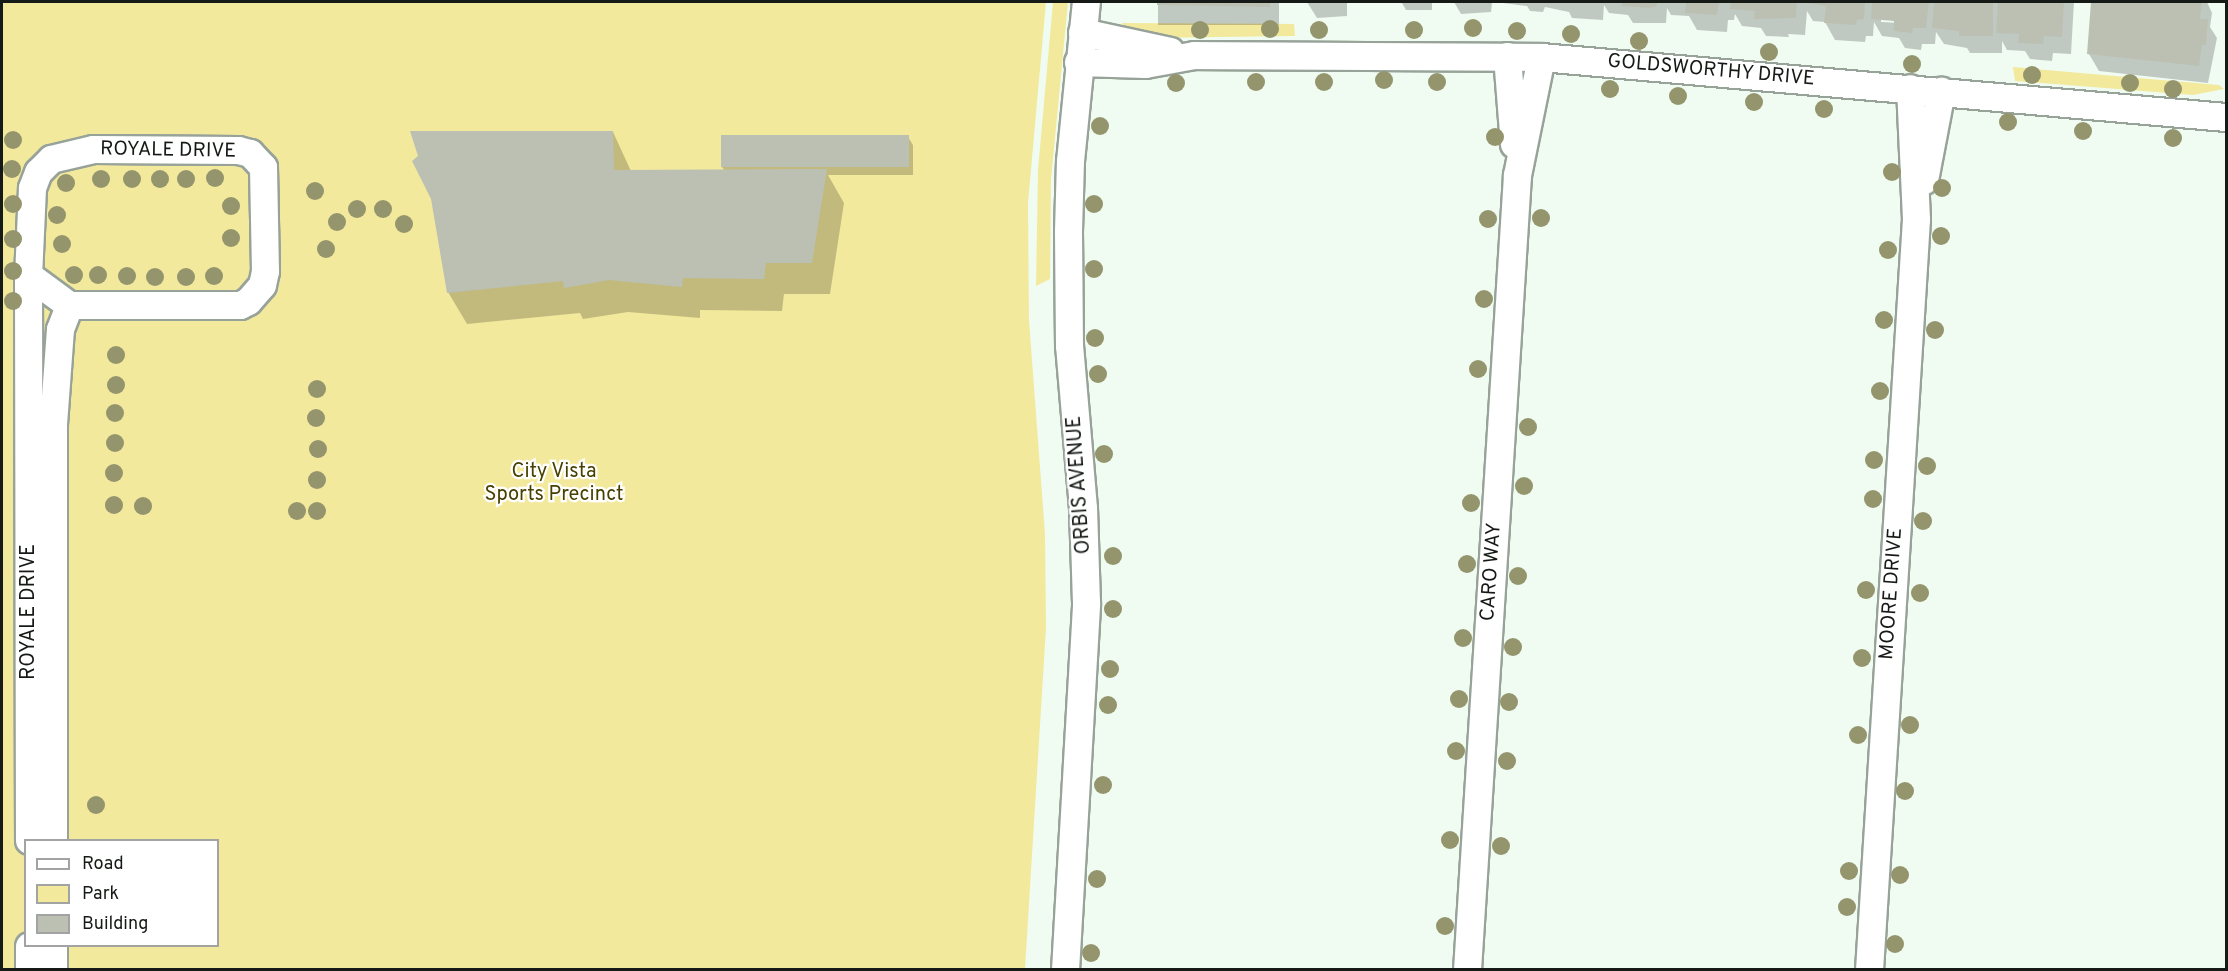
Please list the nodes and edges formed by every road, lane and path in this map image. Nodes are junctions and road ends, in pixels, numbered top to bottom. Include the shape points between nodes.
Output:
1 (1086, 2) edge
2 (1082, 32) junction
3 (1194, 55) junction
4 (1507, 56) junction
5 (1541, 57) junction
6 (1078, 62) junction
7 (1910, 88) junction
8 (1941, 91) junction
9 (2226, 117) edge
10 (1517, 175) junction
11 (1916, 219) junction
12 (28, 275) junction
13 (69, 305) junction
14 (29, 839) edge
15 (53, 839) edge
16 (29, 947) edge
17 (53, 947) edge
18 (29, 969) edge
19 (53, 969) edge
20 (1065, 969) edge
21 (1467, 969) edge
22 (1869, 969) edge

1 - 2 street, ORBIS AVENUE
2 - 3 street, GOLDSWORTHY DRIVE
2 - 6 street, ORBIS AVENUE
3 - 4 street, GOLDSWORTHY DRIVE
3 - 6 street, GOLDSWORTHY DRIVE via 1145,64
4 - 5 street, GOLDSWORTHY DRIVE
4 - 10 street, CARO WAY
5 - 7 street, GOLDSWORTHY DRIVE
5 - 10 street, CARO WAY
6 - 20 street, ORBIS AVENUE via 1070,161 1068,300 1086,552 1086,603
7 - 8 street, GOLDSWORTHY DRIVE
7 - 11 street, MOORE DRIVE
8 - 9 street, GOLDSWORTHY DRIVE
8 - 11 street, MOORE DRIVE
10 - 21 street, CARO WAY
11 - 22 street, MOORE DRIVE
12 - 13 street
12 - 13 street, ROYALE DRIVE via 32,188 38,172 51,159 93,149 238,150 257,159 266,175 265,271 262,285 248,301 240,305
12 - 14 street, ROYALE DRIVE
13 - 15 street, ROYALE DRIVE via 60,329 52,424
16 - 18 street
17 - 19 street

